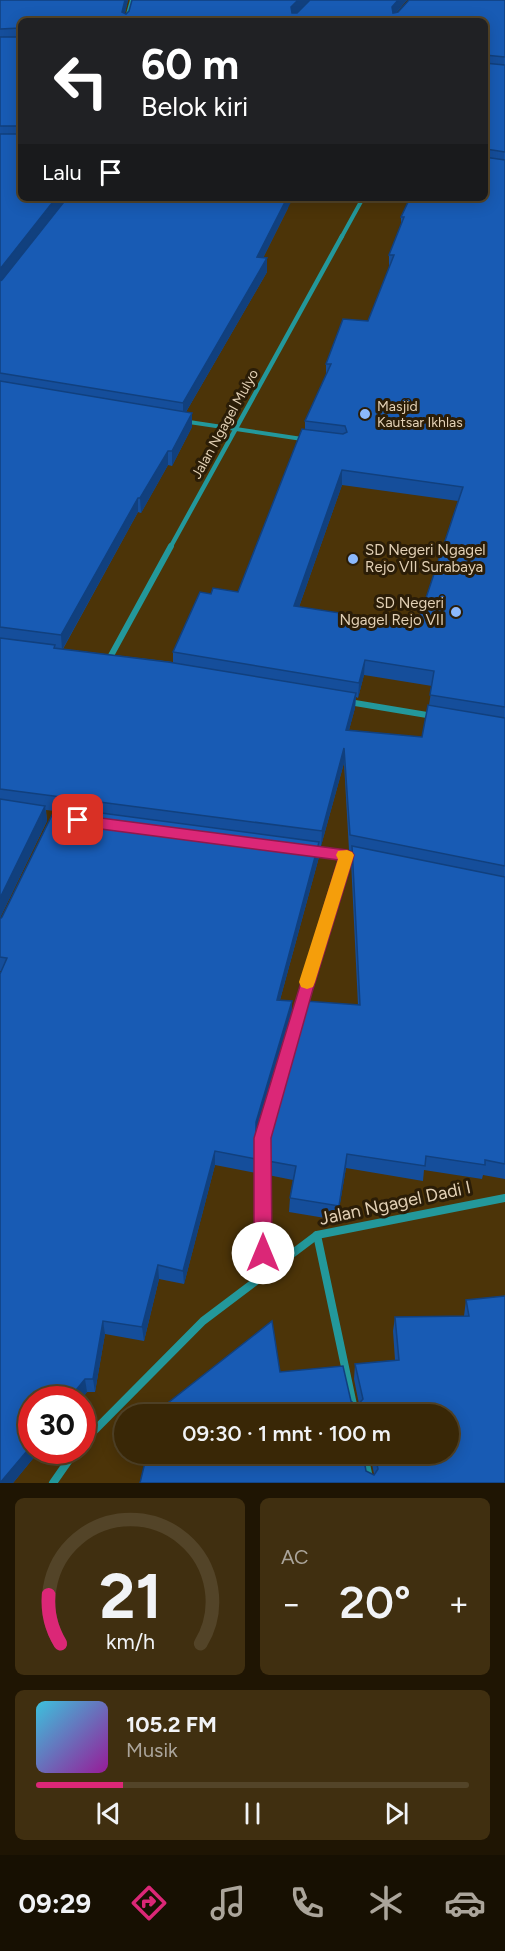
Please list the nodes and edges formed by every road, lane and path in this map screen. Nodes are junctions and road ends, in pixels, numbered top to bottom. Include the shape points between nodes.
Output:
1 (132, 0) edge
2 (127, 18) edge
3 (361, 201) edge
4 (188, 422) edge
5 (235, 430) junction
6 (311, 440) edge
7 (97, 660) edge
8 (108, 661) junction
9 (119, 663) edge
10 (341, 700) edge
11 (447, 718) edge
12 (300, 849) edge
13 (347, 855) junction
14 (369, 860) edge
15 (505, 1198) edge
16 (317, 1235) junction
17 (263, 1276) junction
18 (353, 1404) edge
19 (96, 1429) edge
20 (66, 1464) edge
21 (366, 1464) edge
22 (53, 1483) edge
23 (370, 1483) edge

1 - 2 street
3 - 5 street, Jalan Ngagel Mulyo
4 - 5 lane
5 - 6 lane
5 - 8 street, Jalan Ngagel Mulyo
7 - 8 street
8 - 9 street
10 - 11 street
12 - 13 street
13 - 14 street
13 - 17 street via 262,1138
15 - 16 street, Jalan Ngagel Dadi I
16 - 17 street, Jalan Ngagel Dadi I
16 - 18 street
17 - 19 street, Jalan Ngagel Dadi I via 203,1321
20 - 22 street
21 - 23 street

